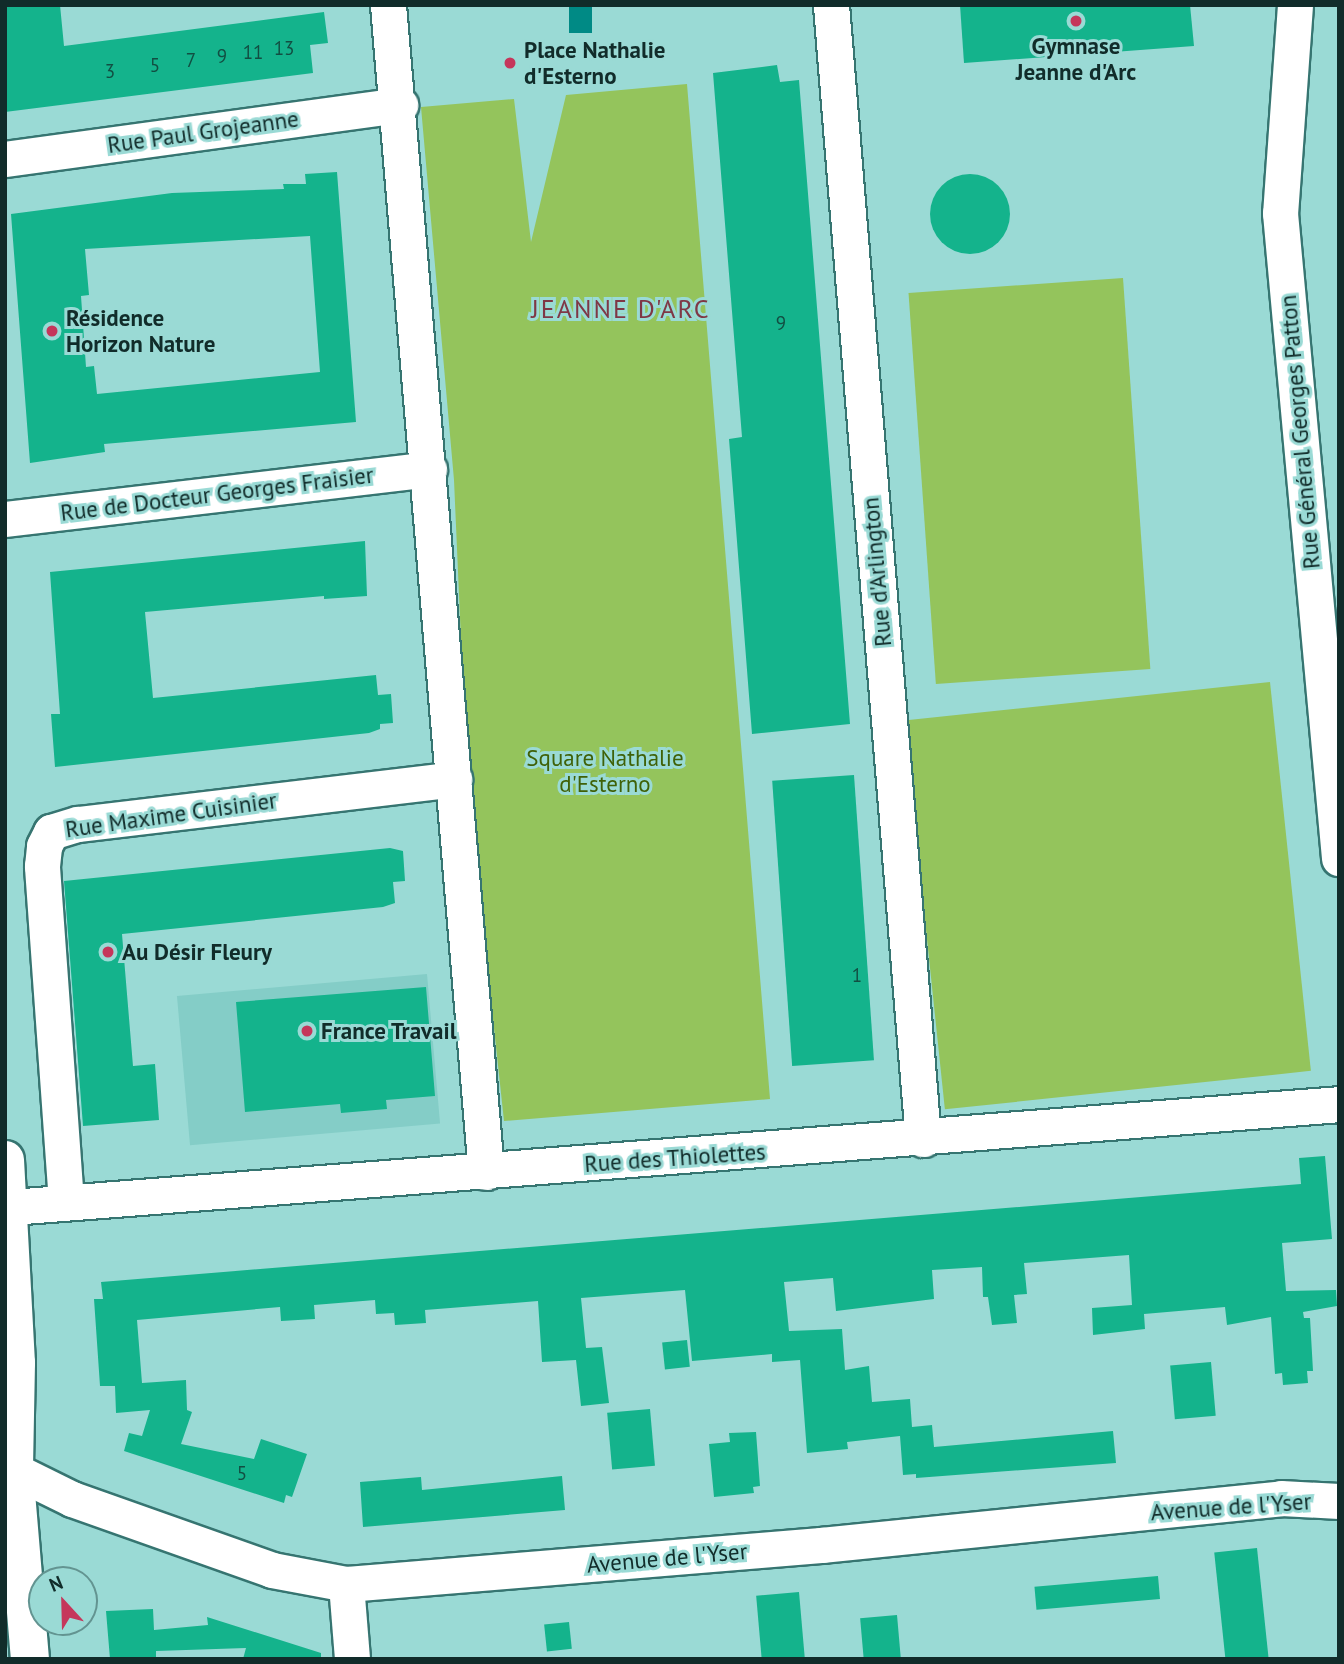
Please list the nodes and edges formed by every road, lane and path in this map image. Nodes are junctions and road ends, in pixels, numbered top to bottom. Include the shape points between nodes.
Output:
1 (388, 5) edge
2 (831, 5) edge
3 (1296, 5) edge
4 (400, 105) junction
5 (5, 159) edge
6 (429, 469) junction
7 (13, 518) edge
8 (454, 779) junction
9 (1339, 858) edge
10 (1339, 1104) edge
11 (923, 1139) junction
12 (5, 1160) edge
13 (486, 1172) junction
14 (66, 1202) junction
15 (10, 1208) junction
16 (9, 1468) edge
17 (1339, 1501) edge
18 (346, 1584) junction
19 (30, 1659) edge
20 (352, 1659) edge

1 - 4 street
2 - 11 street, Rue d'Arlington
3 - 9 street, Rue Général Georges Patton via 1280,213
4 - 5 street, Rue Paul Grojeanne
4 - 6 street
6 - 7 street, Rue de Docteur Georges Fraisier
6 - 8 street
8 - 13 street
8 - 14 street, Rue Maxime Cuisinier via 78,824 51,832 42,866
10 - 11 street, Rue des Thiolettes
11 - 13 street, Rue des Thiolettes
12 - 15 main road
13 - 14 street, Rue des Thiolettes
14 - 15 street, Rue des Thiolettes
15 - 16 main road via 16,1379
16 - 18 street, Avenue de l'Yser via 72,1499 272,1570
16 - 19 main road
17 - 18 street, Avenue de l'Yser via 1281,1498 821,1545
18 - 20 street

